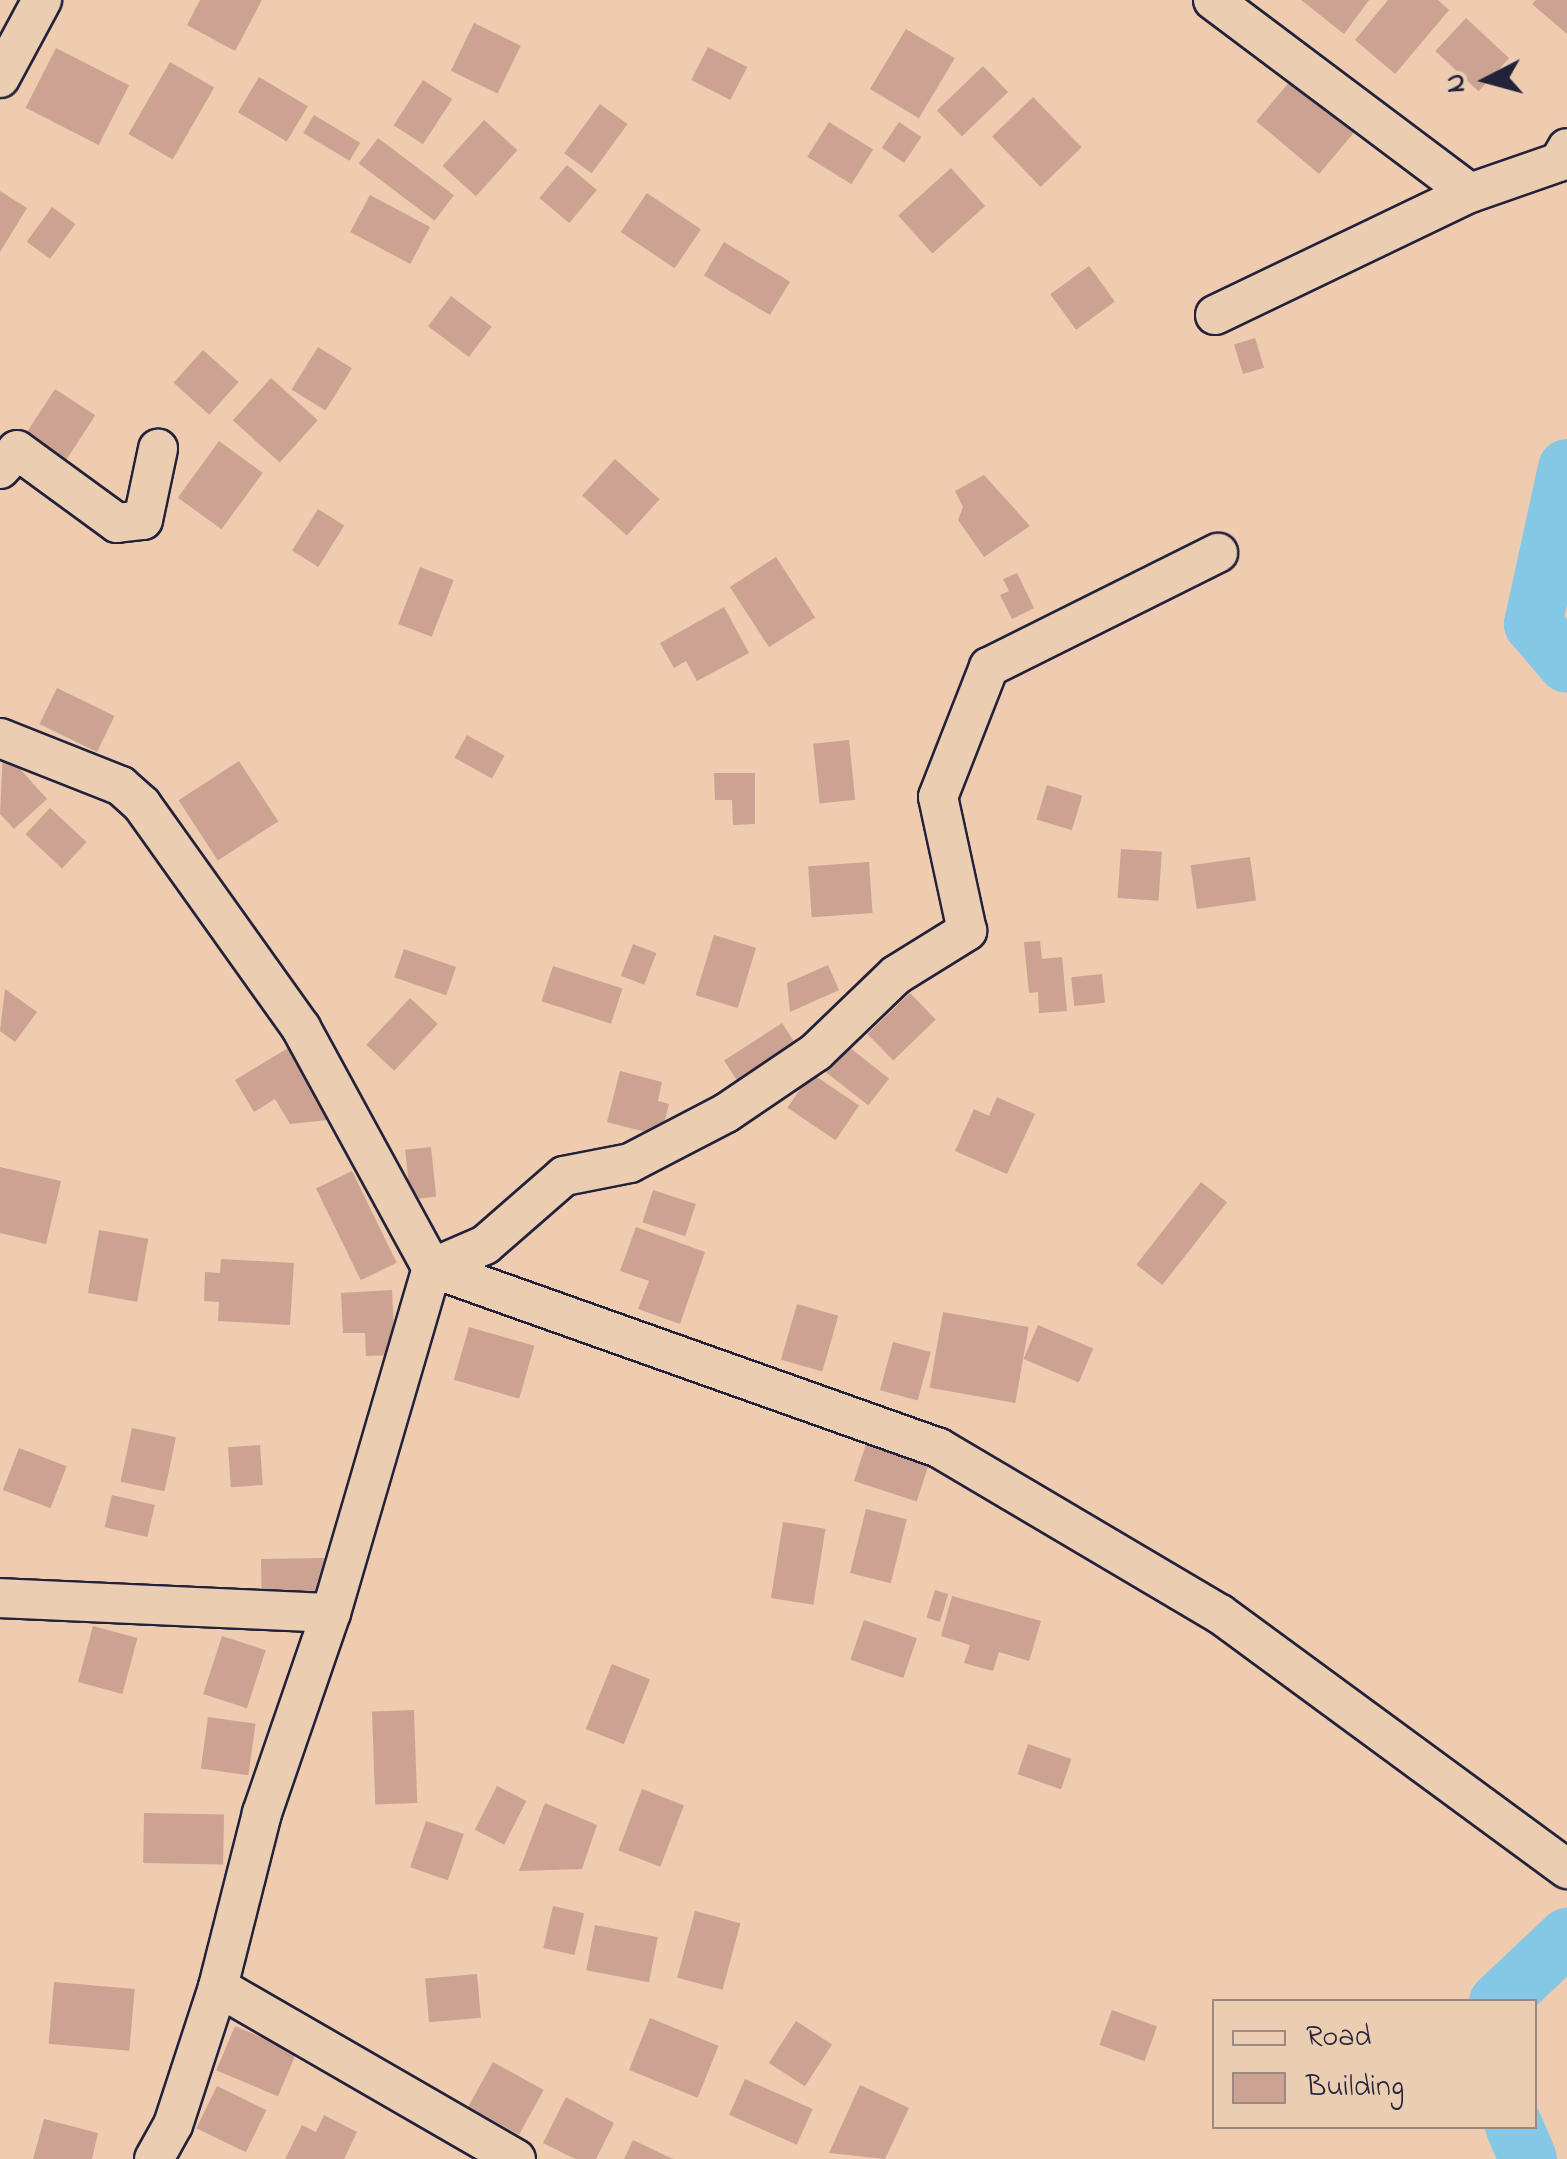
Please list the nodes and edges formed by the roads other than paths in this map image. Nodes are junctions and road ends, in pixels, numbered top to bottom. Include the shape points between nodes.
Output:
1 (42, 0) edge
2 (1214, 0) edge
3 (0, 78) edge
4 (1567, 148) edge
5 (1470, 193) junction
6 (1215, 315) dead end
7 (158, 449) dead end
8 (0, 469) edge
9 (1218, 553) dead end
10 (0, 738) edge
11 (432, 1268) junction
12 (0, 1598) edge
13 (330, 1613) junction
14 (1567, 1870) edge
15 (218, 1987) junction
16 (154, 2159) edge
17 (516, 2159) edge

1 - 3 street
2 - 5 street
4 - 5 street via 1559,162
5 - 6 street
7 - 8 street via 143,520 117,523 18,450
9 - 11 street via 988,668 938,797 967,931 896,975 816,1052 726,1113 630,1164 564,1176 485,1245
10 - 11 street via 121,786 142,805 301,1028
11 - 13 street
11 - 14 street via 939,1448 1220,1614
12 - 13 street
13 - 15 street via 262,1813
15 - 16 street via 173,2125
15 - 17 street

